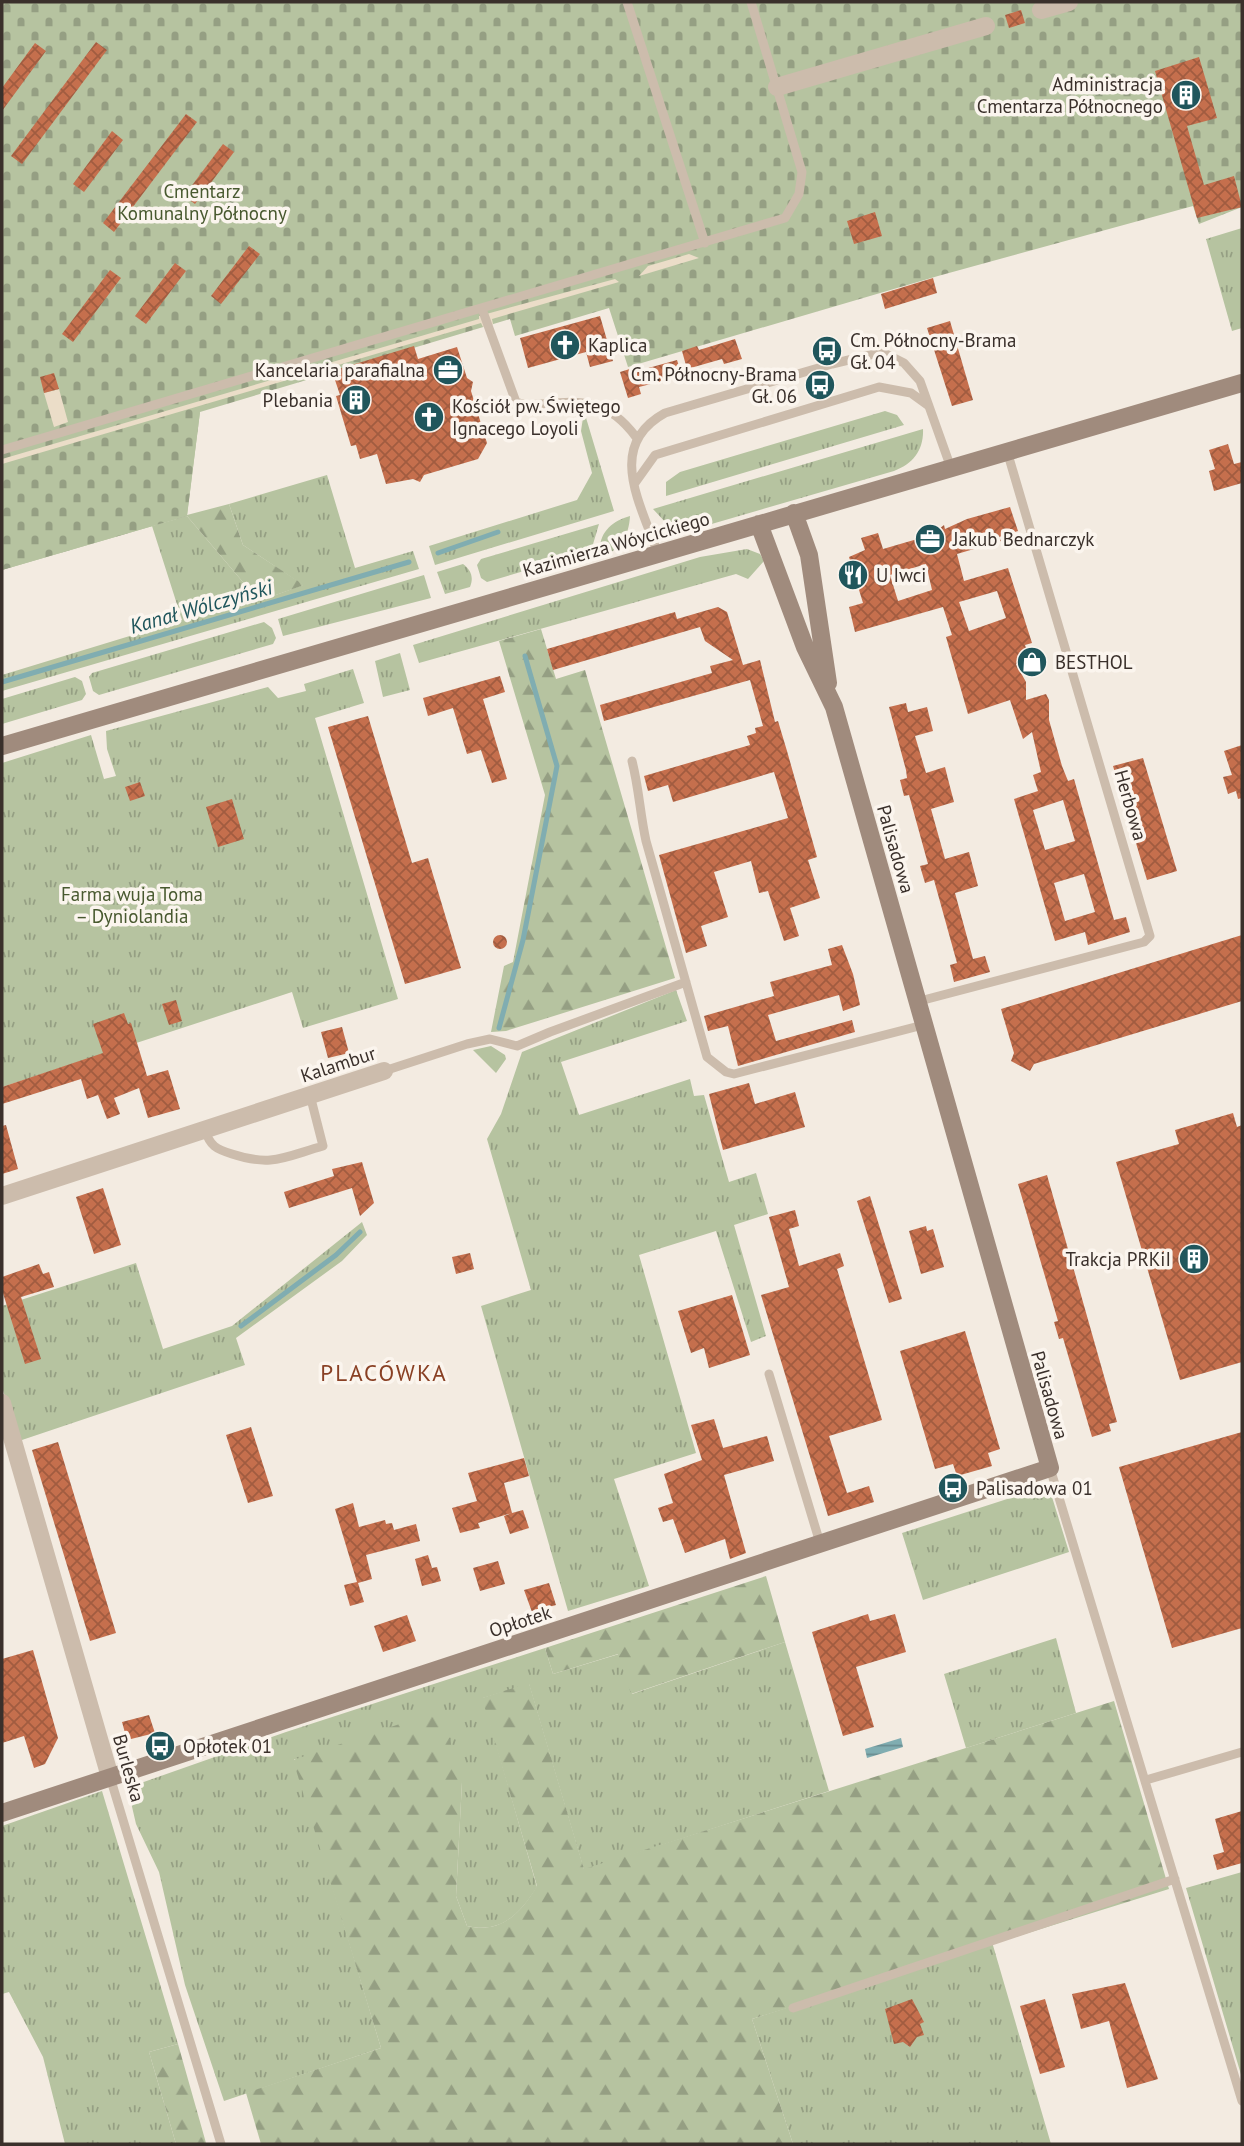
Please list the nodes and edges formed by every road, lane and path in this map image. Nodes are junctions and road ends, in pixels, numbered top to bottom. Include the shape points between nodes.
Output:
1 (627, 2) edge
2 (751, 2) edge
3 (1069, 2) edge
4 (1041, 10) dead end
5 (986, 26) dead end
6 (777, 87) junction
7 (705, 243) junction
8 (482, 309) junction
9 (1242, 383) edge
10 (929, 407) junction
11 (636, 437) junction
12 (2, 450) edge
13 (1007, 451) junction
14 (951, 468) junction
15 (635, 483) junction
16 (794, 513) junction
17 (758, 524) junction
18 (658, 554) junction
19 (830, 697) junction
20 (2, 746) edge
21 (632, 761) dead end
22 (686, 982) junction
23 (916, 1002) junction
24 (923, 1025) junction
25 (384, 1071) joint
26 (310, 1096) junction
27 (205, 1130) junction
28 (2, 1196) edge
29 (769, 1374) dead end
30 (3, 1410) edge
31 (1050, 1468) junction
32 (820, 1543) junction
33 (1242, 1752) edge
34 (110, 1777) junction
35 (1146, 1780) junction
36 (2, 1813) edge
37 (1175, 1879) junction
38 (793, 2008) dead end
39 (1242, 2101) edge
40 (221, 2144) edge

1 - 7 lane
2 - 6 lane
3 - 4 street
5 - 6 street
6 - 7 lane via 802,172 799,194 785,218
7 - 8 lane
8 - 11 lane via 516,402 597,404 619,417
8 - 12 lane
9 - 13 street, Kazimierza Wóycickiego
10 - 11 lane via 920,381 904,363 882,352 869,353 665,413
10 - 14 lane
10 - 15 lane via 911,393 879,387 655,455
11 - 15 lane via 630,463
13 - 14 street, Kazimierza Wóycickiego
13 - 23 lane, Herbowa via 1150,936 1144,942
14 - 16 street, Kazimierza Wóycickiego
15 - 18 lane
16 - 17 street, Kazimierza Wóycickiego
16 - 19 street, Palisadowa via 809,555
17 - 18 street, Kazimierza Wóycickiego
17 - 19 street, Palisadowa via 805,647
18 - 20 street, Kazimierza Wóycickiego
19 - 23 street, Palisadowa
21 - 22 lane via 646,841
22 - 24 lane via 707,1057 734,1074
22 - 25 lane, Kalambur via 530,1043 517,1046 489,1039
23 - 24 street, Palisadowa
24 - 31 street, Palisadowa
25 - 26 street, Kalambur
26 - 27 street, Kalambur
26 - 27 lane via 323,1146 257,1163 215,1149
27 - 28 street, Kalambur
29 - 32 lane
30 - 34 street, Burleska
31 - 32 street, Opłotek
31 - 35 lane, Palisadowa
32 - 34 street, Opłotek
33 - 35 lane
34 - 36 street, Opłotek
34 - 40 lane, Burleska
35 - 37 lane, Palisadowa
37 - 38 lane
37 - 39 lane, Palisadowa

